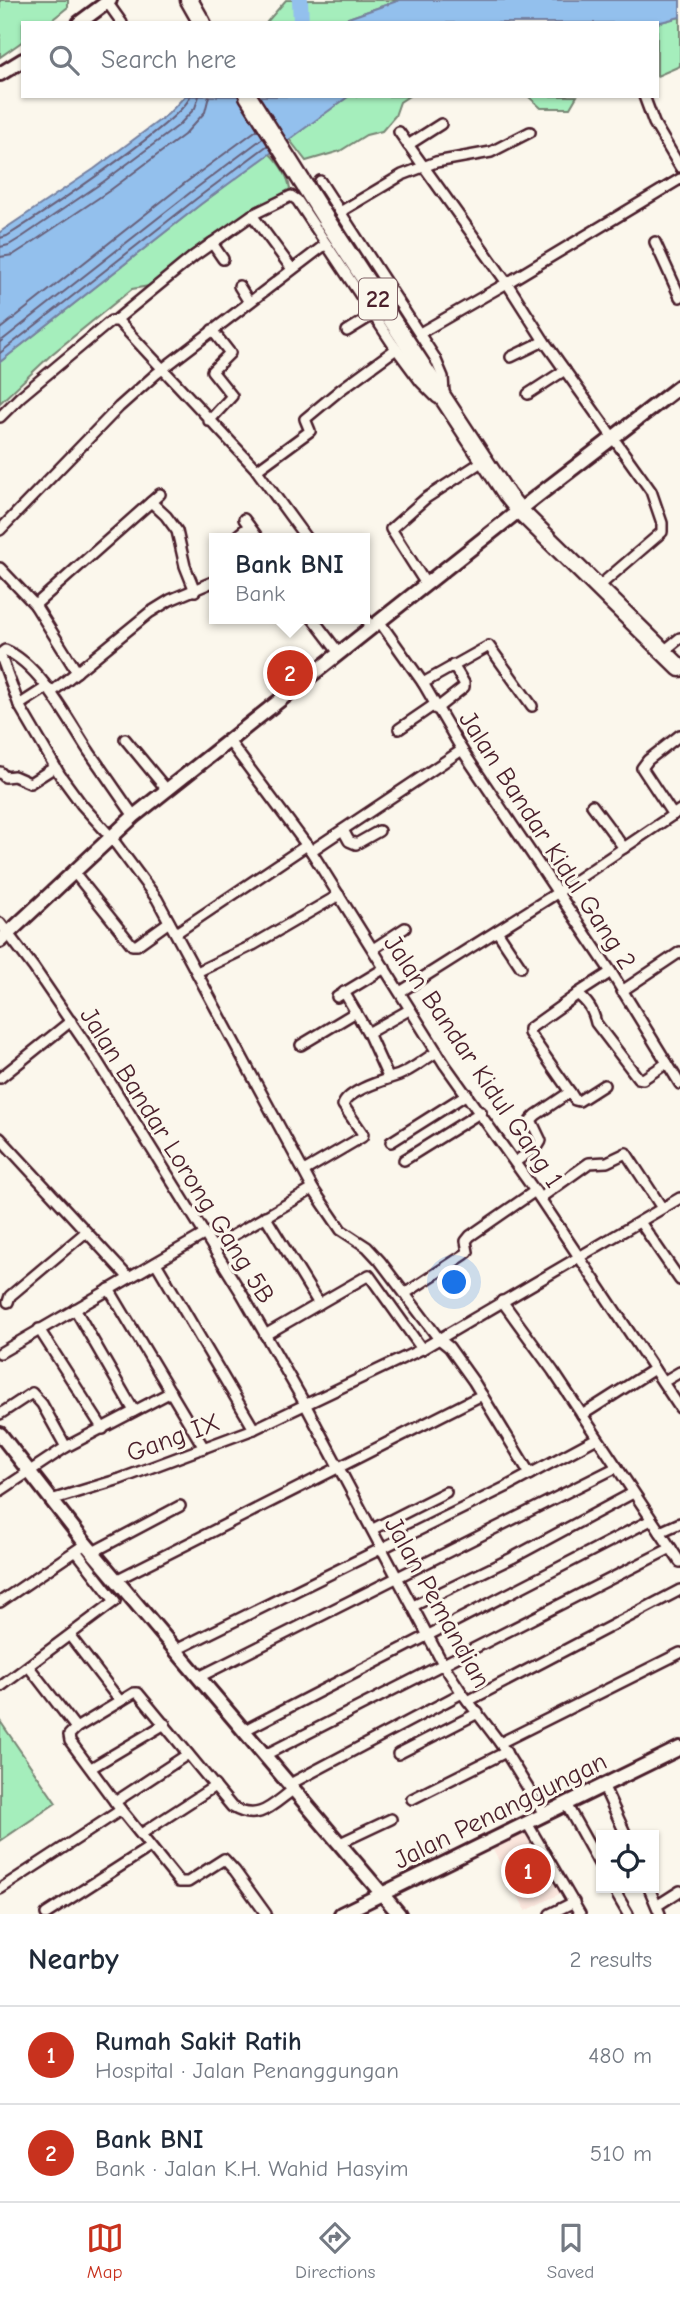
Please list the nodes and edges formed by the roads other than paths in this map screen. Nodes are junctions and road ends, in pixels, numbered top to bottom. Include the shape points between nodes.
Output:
1 (189, 0) edge
2 (109, 1) edge
3 (82, 21) edge
4 (121, 21) edge
5 (201, 21) edge
6 (21, 61) edge
7 (0, 74) edge
8 (249, 98) edge
9 (645, 98) edge
10 (441, 124) dead end
11 (399, 132) dead end
12 (530, 132) dead end
13 (408, 145) junction
14 (425, 166) junction
15 (680, 167) edge
16 (680, 179) edge
17 (320, 181) dead end
18 (340, 212) junction
19 (252, 215) junction
20 (655, 242) dead end
21 (212, 243) junction
22 (326, 244) junction
23 (223, 260) dead end
24 (292, 269) junction
25 (507, 283) junction
26 (239, 286) dead end
27 (680, 297) edge
28 (249, 302) junction
29 (373, 314) junction
30 (116, 320) junction
31 (212, 330) junction
32 (347, 331) dead end
33 (420, 333) junction
34 (544, 341) junction
35 (396, 349) junction
36 (511, 357) dead end
37 (162, 369) junction
38 (565, 370) junction
39 (680, 386) edge
40 (528, 394) dead end
41 (445, 402) junction
42 (0, 417) edge
43 (209, 421) junction
44 (614, 438) junction
45 (482, 461) junction
46 (257, 470) junction
47 (160, 494) dead end
48 (151, 502) junction
49 (519, 510) junction
50 (0, 530) edge
51 (240, 533) edge
52 (254, 533) edge
53 (302, 533) edge
54 (0, 568) edge
55 (209, 584) edge
56 (426, 584) junction
57 (598, 587) junction
58 (195, 591) junction
59 (35, 605) junction
60 (372, 622) edge
61 (317, 624) edge
62 (370, 624) edge
63 (680, 638) edge
64 (664, 651) junction
65 (339, 653) junction
66 (0, 654) edge
67 (453, 665) junction
68 (680, 668) edge
69 (77, 672) junction
70 (422, 684) junction
71 (49, 690) junction
72 (19, 705) junction
73 (532, 706) dead end
74 (435, 707) junction
75 (399, 729) dead end
76 (680, 735) edge
77 (125, 740) dead end
78 (229, 741) junction
79 (463, 750) junction
80 (55, 767) junction
81 (0, 772) edge
82 (167, 790) junction
83 (592, 805) dead end
84 (676, 813) edge
85 (134, 816) junction
86 (343, 830) junction
87 (379, 831) dead end
88 (110, 836) junction
89 (309, 848) junction
90 (624, 848) junction
91 (73, 871) junction
92 (557, 893) junction
93 (339, 895) junction
94 (169, 922) junction
95 (405, 928) dead end
96 (497, 931) junction
97 (3, 932) edge
98 (176, 933) junction
99 (373, 949) junction
100 (680, 951) edge
101 (521, 967) dead end
102 (385, 968) junction
103 (197, 972) junction
104 (611, 972) junction
105 (622, 990) junction
106 (400, 992) junction
107 (578, 994) junction
108 (410, 1010) junction
109 (356, 1012) junction
110 (71, 1021) junction
111 (368, 1033) junction
112 (301, 1045) dead end
113 (437, 1052) junction
114 (680, 1065) edge
115 (669, 1067) junction
116 (388, 1077) junction
117 (0, 1078) edge
118 (680, 1084) edge
119 (604, 1085) dead end
120 (570, 1093) junction
121 (467, 1094) junction
122 (481, 1112) junction
123 (0, 1138) edge
124 (391, 1142) dead end
125 (404, 1160) dead end
126 (515, 1162) junction
127 (304, 1171) junction
128 (313, 1189) junction
129 (538, 1195) junction
130 (679, 1201) edge
131 (662, 1208) junction
132 (265, 1216) junction
133 (640, 1222) junction
134 (86, 1232) junction
135 (205, 1234) junction
136 (213, 1247) junction
137 (578, 1257) junction
138 (156, 1263) junction
139 (129, 1278) junction
140 (680, 1280) edge
141 (109, 1289) junction
142 (406, 1293) junction
143 (502, 1301) junction
144 (8, 1302) dead end
145 (319, 1304) junction
146 (75, 1309) junction
147 (39, 1329) junction
148 (265, 1335) junction
149 (439, 1339) junction
150 (422, 1349) junction
151 (0, 1353) edge
152 (654, 1370) junction
153 (680, 1372) edge
154 (663, 1382) junction
155 (171, 1392) junction
156 (482, 1395) junction
157 (305, 1404) junction
158 (680, 1408) edge
159 (134, 1411) junction
160 (0, 1414) edge
161 (582, 1415) junction
162 (103, 1429) junction
163 (254, 1429) junction
164 (0, 1434) edge
165 (597, 1438) junction
166 (66, 1447) junction
167 (204, 1448) junction
168 (617, 1467) junction
169 (340, 1468) junction
170 (28, 1471) junction
171 (530, 1474) junction
172 (0, 1491) edge
173 (446, 1492) dead end
174 (633, 1493) junction
175 (51, 1500) junction
176 (180, 1506) dead end
177 (651, 1520) junction
178 (680, 1523) edge
179 (373, 1529) junction
180 (660, 1532) junction
181 (382, 1548) junction
182 (671, 1548) junction
183 (85, 1549) junction
184 (680, 1562) edge
185 (398, 1578) junction
186 (116, 1580) junction
187 (680, 1590) edge
188 (0, 1602) edge
189 (413, 1606) junction
190 (428, 1635) junction
191 (70, 1636) junction
192 (176, 1650) junction
193 (680, 1653) edge
194 (443, 1664) junction
195 (29, 1667) junction
196 (199, 1677) junction
197 (0, 1687) edge
198 (465, 1697) junction
199 (120, 1701) junction
200 (478, 1713) junction
201 (165, 1724) junction
202 (76, 1728) junction
203 (245, 1730) junction
204 (500, 1743) junction
205 (680, 1748) edge
206 (506, 1752) junction
207 (188, 1754) junction
208 (398, 1754) dead end
209 (265, 1755) junction
210 (91, 1768) junction
211 (215, 1786) junction
212 (292, 1786) junction
213 (603, 1786) junction
214 (412, 1799) dead end
215 (566, 1804) junction
216 (118, 1806) junction
217 (544, 1814) junction
218 (391, 1819) dead end
219 (527, 1823) junction
220 (624, 1830) edge
221 (141, 1835) junction
222 (340, 1843) junction
223 (150, 1847) junction
224 (596, 1858) edge
225 (0, 1889) edge
226 (680, 1892) edge
227 (616, 1893) edge
228 (651, 1893) edge
229 (383, 1894) junction
230 (574, 1902) junction
231 (659, 1910) edge
232 (46, 1914) edge
233 (266, 1914) edge
234 (341, 1914) edge
235 (399, 1914) edge
236 (550, 1914) edge
237 (580, 1914) edge
238 (628, 1914) edge

1 - 5 highway
2 - 3 main road
2 - 4 street
6 - 7 main road
8 - 41 highway, 22
9 - 15 street
10 - 13 street
11 - 13 street
12 - 14 street via 491,152
13 - 14 street
14 - 18 street
14 - 25 street
16 - 25 street
17 - 18 street
18 - 33 street
19 - 21 street
19 - 22 street via 293,197
19 - 24 street
20 - 27 street
21 - 23 street
21 - 30 street
22 - 24 street
22 - 29 street
24 - 28 street
25 - 33 street
25 - 34 street
26 - 28 street
28 - 31 street
29 - 32 street
29 - 35 street
30 - 37 street
30 - 42 street
31 - 37 street
31 - 43 street via 230,353 212,371 232,396
33 - 41 street via 441,370
34 - 36 street
34 - 38 street
35 - 41 street via 432,394
35 - 46 street via 305,419 310,431
37 - 43 street
37 - 50 street
38 - 40 street
38 - 44 street
39 - 44 main road
41 - 45 highway, 22
43 - 46 street
44 - 49 main road
44 - 57 street via 651,491 663,528
45 - 49 highway, 22
45 - 56 street via 392,527
46 - 53 street
47 - 48 street
48 - 58 street via 177,531
48 - 59 street
49 - 56 main road
49 - 57 highway, 22
51 - 52 street via 246,523
54 - 59 street
55 - 58 street
56 - 60 main road
57 - 64 highway, 22
58 - 69 street via 149,613
59 - 69 street
60 - 70 street, Jalan Bandar Kidul Gang 2
61 - 65 street
62 - 65 main road
63 - 64 street
64 - 68 highway, 22
65 - 78 main road
66 - 71 street via 6,649
66 - 72 street
67 - 70 street
67 - 73 street via 491,647
67 - 74 street via 464,687
69 - 71 street
70 - 74 street, Jalan Bandar Kidul Gang 2
71 - 72 street
71 - 85 street
72 - 80 street
74 - 75 street
74 - 79 street, Jalan Bandar Kidul Gang 2
76 - 84 street via 642,768
77 - 82 street
78 - 82 main road
78 - 89 street, Jalan Bandar Kidul Gang 1
79 - 86 street
79 - 92 street, Jalan Bandar Kidul Gang 2
80 - 81 street via 30,783
80 - 88 street
82 - 85 main road
83 - 90 street
84 - 90 street
85 - 88 main road
86 - 87 street via 356,844
86 - 89 street
88 - 91 main road
88 - 94 street
89 - 93 street, Jalan Bandar Kidul Gang 1
89 - 98 street
90 - 92 street
91 - 94 street via 132,945
91 - 97 main road
92 - 96 street
92 - 104 street, Jalan Bandar Kidul Gang 2
93 - 99 street, Jalan Bandar Kidul Gang 1
93 - 103 street
94 - 98 street
95 - 99 street
96 - 101 street
96 - 106 street
97 - 110 street, Jalan Bandar Lorong Gang 5B
98 - 103 street
99 - 102 street, Jalan Bandar Kidul Gang 1
100 - 105 street
102 - 106 street, Jalan Bandar Kidul Gang 1
102 - 109 street via 340,994
103 - 127 street
104 - 105 street, Jalan Bandar Kidul Gang 2
104 - 107 street
105 - 115 street, Jalan Bandar Kidul Gang 2
106 - 108 street, Jalan Bandar Kidul Gang 1
107 - 115 street via 638,1078
107 - 120 street via 529,1029
108 - 111 street
108 - 113 street, Jalan Bandar Kidul Gang 1
109 - 111 street
109 - 112 street
110 - 117 street
110 - 135 street, Jalan Bandar Lorong Gang 5B
111 - 116 street
113 - 116 street
113 - 121 street, Jalan Bandar Kidul Gang 1
114 - 115 street
115 - 118 street, Jalan Bandar Kidul Gang 2
116 - 127 street via 342,1104 362,1137
119 - 120 street via 579,1101
120 - 126 street via 531,1120 541,1141
121 - 122 street, Jalan Bandar Kidul Gang 1
121 - 124 street
122 - 125 street
122 - 126 street, Jalan Bandar Kidul Gang 1
123 - 134 street
126 - 129 street, Jalan Bandar Kidul Gang 1
127 - 128 street
128 - 132 street
128 - 142 street via 341,1230 367,1247
129 - 131 street via 589,1163 607,1162 626,1153
129 - 137 street, Jalan Bandar Kidul Gang 1
129 - 142 street via 470,1236 468,1252
130 - 131 street, Gang IX
131 - 133 street, Gang IX
132 - 136 street
132 - 145 street
133 - 137 street, Gang IX
133 - 140 street
134 - 139 street
134 - 144 street
135 - 136 street, Jalan Bandar Lorong Gang 5B
135 - 138 street
136 - 148 street, Jalan Bandar Lorong Gang 5B
137 - 143 street, Gang IX
137 - 152 street, Jalan Bandar Kidul Gang 1
138 - 139 street
138 - 163 street
139 - 141 street
141 - 146 street
141 - 155 street
142 - 149 street
143 - 149 street, Gang IX
143 - 161 street
145 - 148 street
145 - 150 street via 369,1275
146 - 147 street
146 - 159 street
147 - 151 street
147 - 162 street
148 - 157 street, Jalan Bandar Lorong Gang 5B
149 - 150 street, Gang IX
149 - 156 street
150 - 157 street, Gang IX
152 - 154 street, Jalan Bandar Kidul Gang 1
152 - 161 street
153 - 154 street
154 - 158 street, Jalan Bandar Kidul Gang 1
155 - 159 street
155 - 167 street
156 - 169 street
156 - 171 street
157 - 163 street, Gang IX
157 - 169 street, Jalan Pemandian
159 - 162 street
160 - 166 street via 32,1393
161 - 165 street
162 - 166 street
163 - 167 street, Gang IX
164 - 170 main road
165 - 168 street
165 - 171 street
166 - 170 street
167 - 175 street, Gang IX
168 - 174 street
168 - 185 street
169 - 179 street, Jalan Pemandian
169 - 186 street
170 - 172 street
170 - 175 main road
171 - 181 street
173 - 179 street
174 - 177 street
174 - 189 street
175 - 183 main road
176 - 183 street
177 - 180 street
177 - 190 street
178 - 180 street
179 - 181 street, Jalan Pemandian
180 - 182 street
181 - 185 street, Jalan Pemandian
181 - 192 street
182 - 184 street
182 - 194 street
183 - 186 main road
183 - 188 street
183 - 191 street via 115,1601
185 - 189 street, Jalan Pemandian
185 - 196 street
186 - 192 main road
187 - 198 street
189 - 190 street, Jalan Pemandian
190 - 194 street, Jalan Pemandian
190 - 203 street
191 - 195 street
191 - 199 street
192 - 196 main road
193 - 204 street
194 - 198 street, Jalan Pemandian
194 - 209 street
195 - 197 street
195 - 202 street
196 - 203 main road
198 - 200 street, Jalan Pemandian
198 - 212 street
199 - 201 street via 134,1692 139,1694
199 - 202 street
200 - 204 street, Jalan Pemandian
200 - 208 street
201 - 207 street
201 - 210 street
202 - 210 street via 69,1739
203 - 209 main road
204 - 206 street, Jalan Pemandian
205 - 213 main road, Jalan Penanggungan
206 - 214 street
206 - 217 street, Jalan Pemandian
207 - 211 street
207 - 216 street
209 - 212 main road
210 - 216 street
211 - 212 street via 232,1807 248,1815 266,1809
211 - 221 street
212 - 222 main road
213 - 215 main road, Jalan Penanggungan
213 - 220 street
215 - 217 main road, Jalan Penanggungan
215 - 224 street
216 - 221 street
216 - 225 street
217 - 219 main road, Jalan Penanggungan
218 - 222 street
219 - 229 main road, Jalan Penanggungan
219 - 230 street
221 - 223 street
222 - 229 main road
223 - 232 street
223 - 233 street via 181,1883 225,1859
226 - 231 street
227 - 238 street
228 - 231 street
229 - 234 main road, Jalan Penanggungan
229 - 235 main road
230 - 236 street
230 - 237 street

